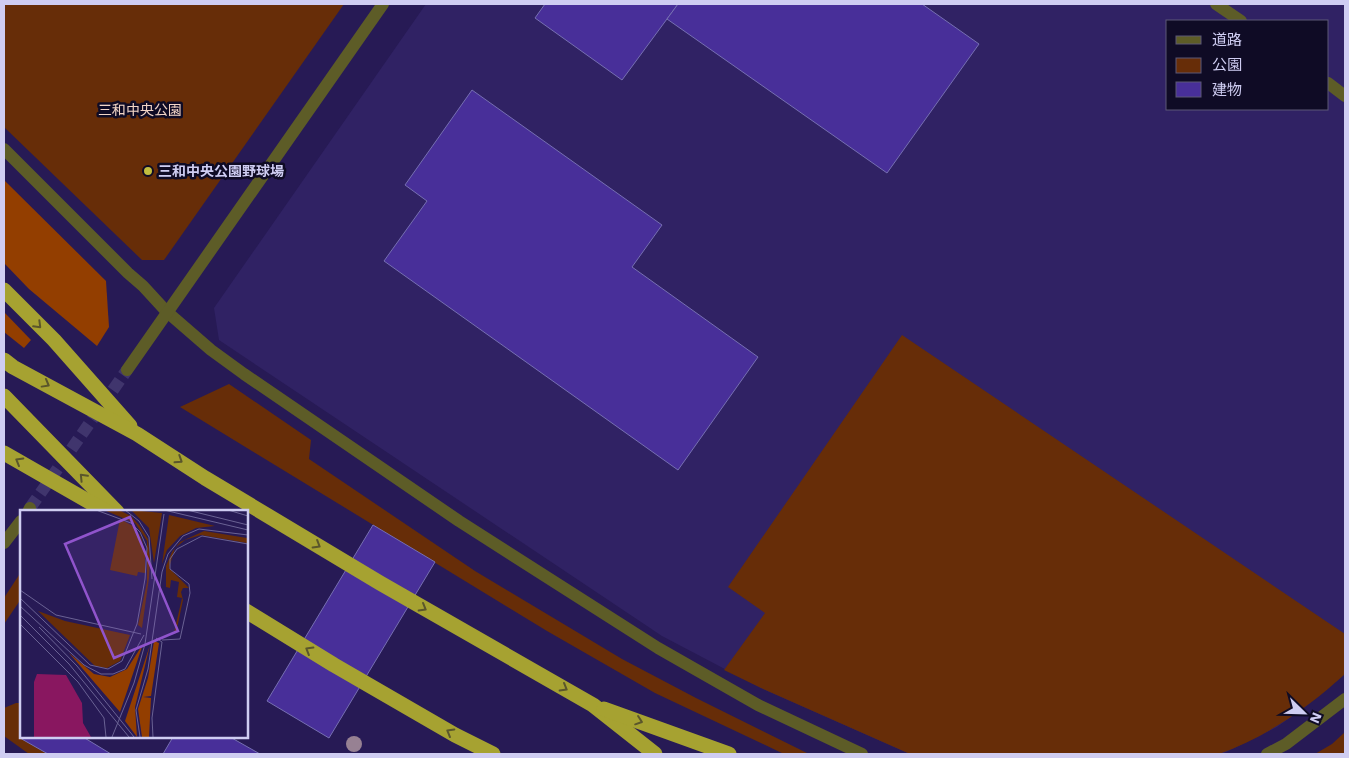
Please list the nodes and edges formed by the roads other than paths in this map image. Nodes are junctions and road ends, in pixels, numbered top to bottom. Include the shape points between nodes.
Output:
1 (383, 4) edge
2 (1216, 4) edge
3 (1239, 20) edge
4 (1329, 85) edge
5 (1345, 96) edge
6 (4, 150) edge
7 (4, 290) edge
8 (166, 311) junction
9 (4, 360) edge
10 (127, 370) tunnel mouth
11 (4, 396) edge
12 (137, 434) junction
13 (4, 453) edge
14 (104, 510) edge
15 (115, 510) edge
16 (20, 522) edge
17 (4, 543) edge
18 (248, 612) edge
19 (1345, 700) edge
20 (593, 705) junction
21 (493, 754) edge
22 (654, 754) edge
23 (729, 754) edge
24 (862, 754) edge
25 (1267, 754) edge

1 - 8 street
2 - 3 street
4 - 5 street
6 - 8 street
7 -> 12 highway via 54,340
8 - 10 street
8 - 24 street via 211,350 268,391 459,521 641,638 758,704
9 -> 12 highway
15 -> 11 highway
12 -> 20 highway via 380,583
14 -> 13 highway
16 - 17 street
21 -> 18 highway via 446,730
19 - 25 street via 1286,744
20 - 22 highway
20 -> 23 highway

